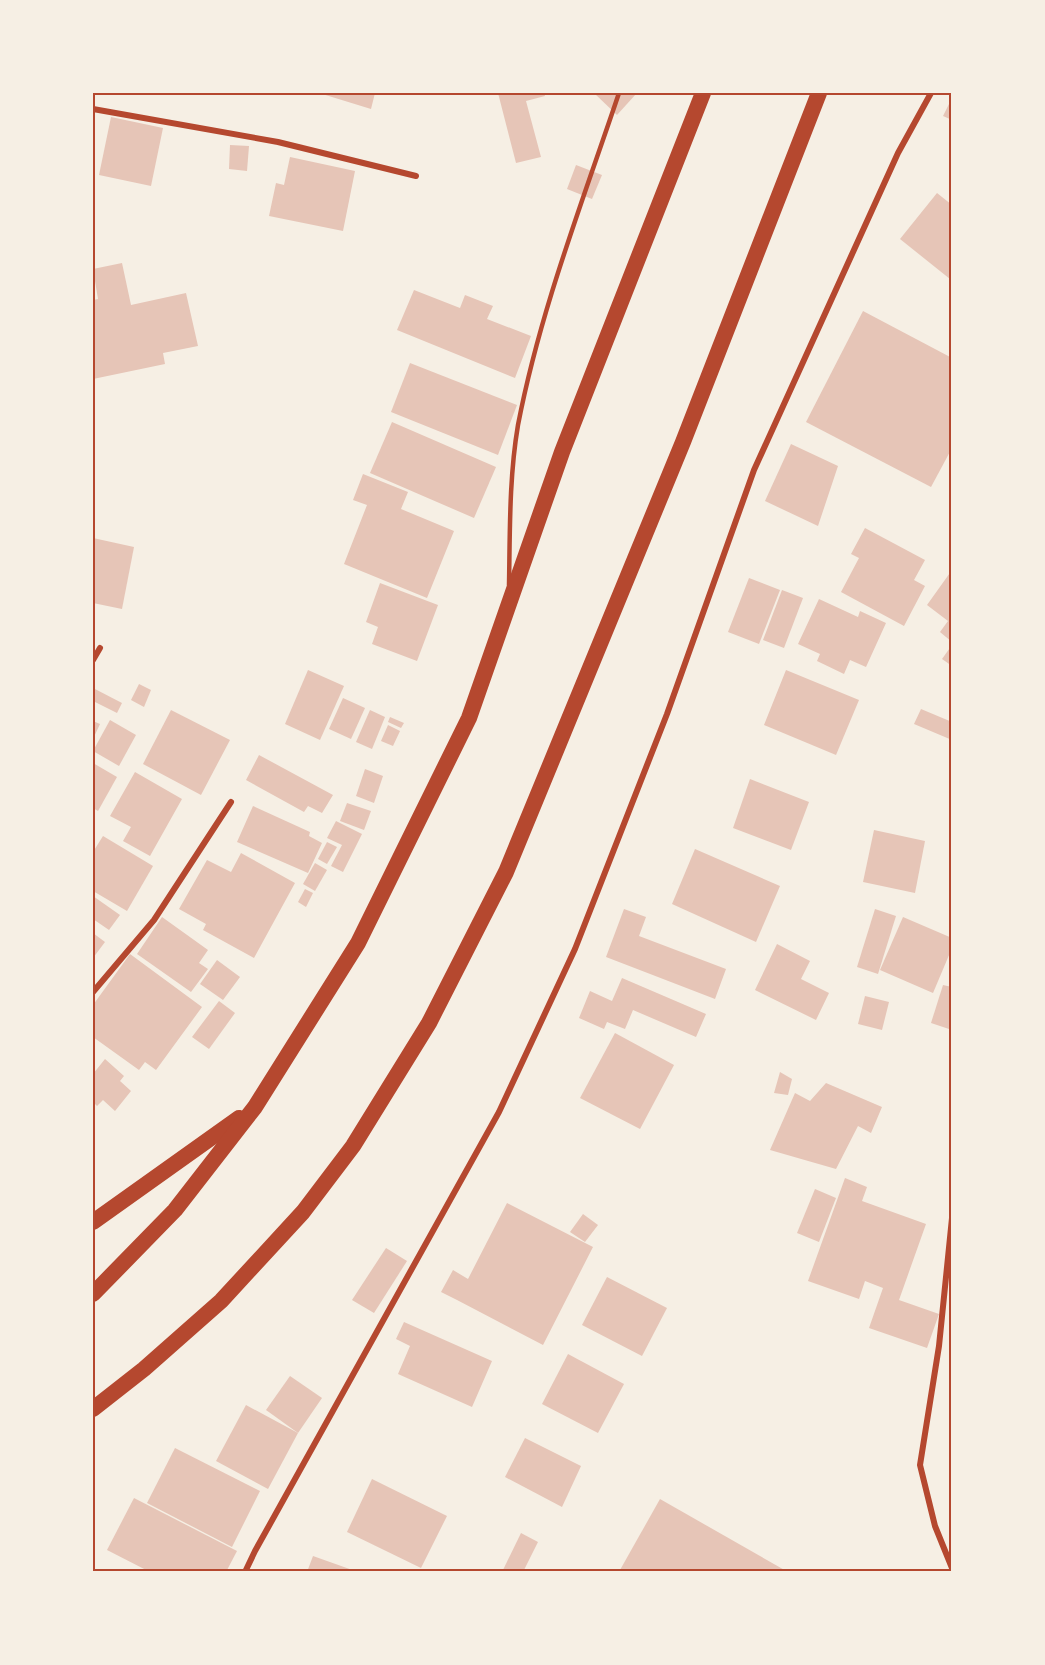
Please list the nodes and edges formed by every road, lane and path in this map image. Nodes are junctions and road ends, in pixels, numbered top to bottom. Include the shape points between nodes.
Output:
1 (619, 93) edge
2 (703, 93) edge
3 (819, 93) edge
4 (931, 93) edge
5 (93, 109) edge
6 (416, 176) dead end
7 (508, 602) junction
8 (100, 648) dead end
9 (93, 660) edge
10 (231, 802) dead end
11 (93, 992) edge
12 (255, 1107) junction
13 (952, 1218) edge
14 (93, 1222) edge
15 (93, 1294) edge
16 (93, 1409) edge
17 (952, 1568) edge
18 (245, 1572) edge

1 - 7 lane via 542,320 518,426 510,493
2 - 7 highway via 562,452
3 - 16 highway via 683,442 506,872 429,1023 353,1146 303,1212 221,1301
4 - 18 street via 898,153 754,470 667,714 575,949 499,1112
5 - 6 street via 278,142
7 - 12 highway via 469,718 358,943
8 - 9 street
10 - 11 street via 154,920
12 - 14 highway
12 - 15 highway via 175,1210
13 - 17 street via 939,1346 920,1465 935,1526

